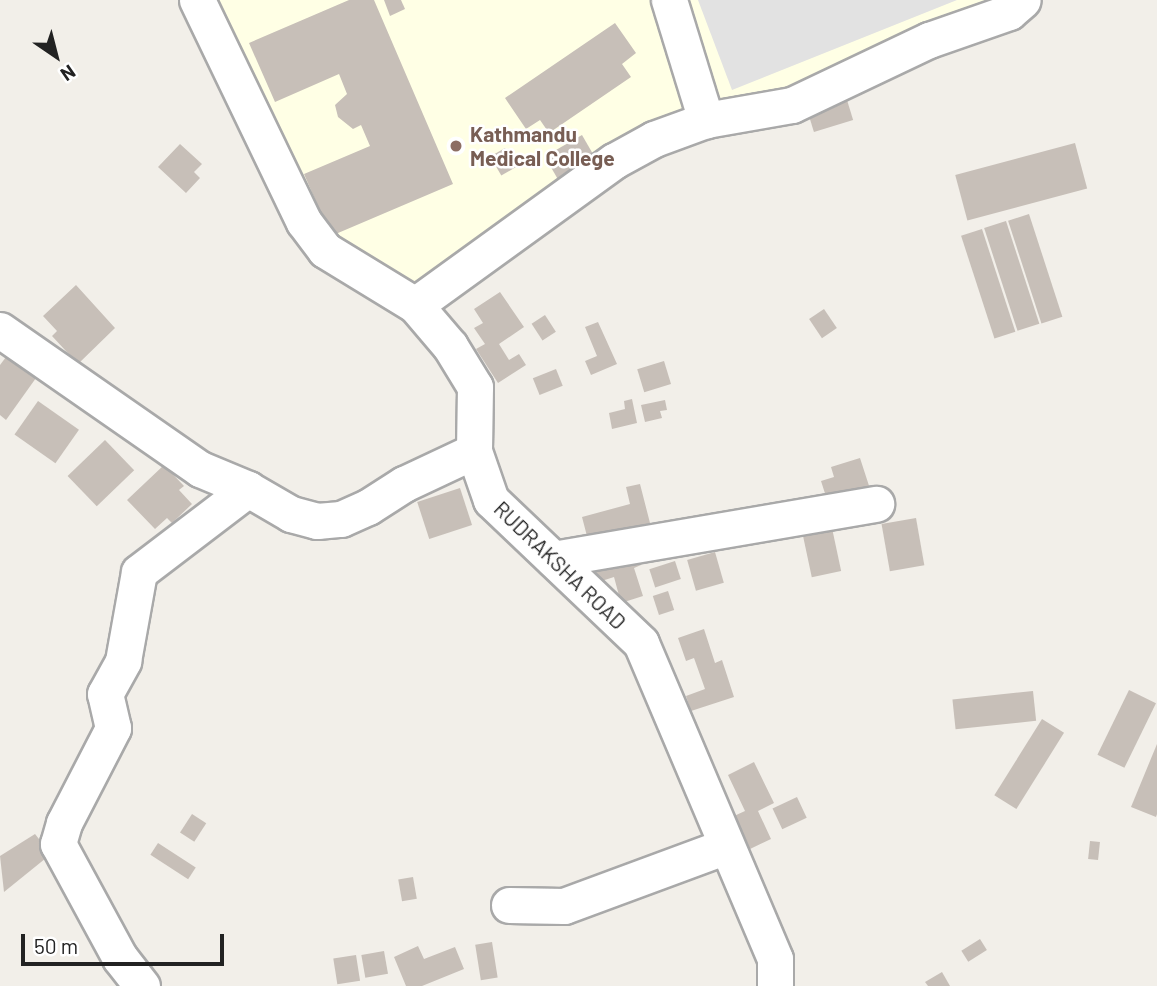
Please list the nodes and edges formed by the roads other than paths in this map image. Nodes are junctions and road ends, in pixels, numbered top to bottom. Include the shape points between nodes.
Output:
1 (197, 0) edge
2 (669, 0) edge
3 (1023, 0) edge
4 (706, 121) junction
5 (415, 305) junction
6 (0, 330) edge
7 (474, 451) junction
8 (248, 489) junction
9 (876, 504) dead end
10 (553, 559) junction
11 (726, 846) junction
12 (509, 905) dead end
13 (142, 986) edge
14 (775, 986) edge

1 - 5 street via 304,222 325,250
2 - 4 street
3 - 4 street via 1009,12 929,40 792,105
4 - 5 street via 654,139 614,161
5 - 7 street via 450,346 475,387
6 - 8 street via 200,468
7 - 8 street via 341,519 317,521 290,514
7 - 10 street, RUDRAKSHA ROAD via 491,500
8 - 13 street via 139,572 123,661 105,694 113,728 64,823 58,844 120,958
9 - 10 street
10 - 11 street, RUDRAKSHA ROAD via 641,643
11 - 12 street via 564,905
11 - 14 street, RUDRAKSHA ROAD via 775,959

